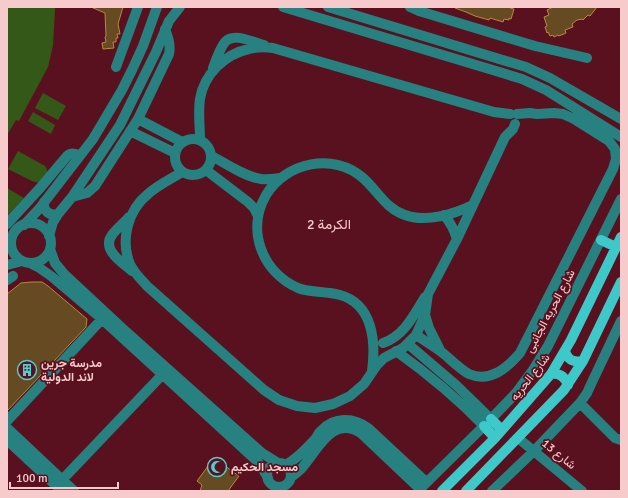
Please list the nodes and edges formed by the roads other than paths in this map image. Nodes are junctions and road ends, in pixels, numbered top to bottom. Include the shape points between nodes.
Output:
1 (138, 7) edge
2 (157, 7) edge
3 (283, 7) edge
4 (410, 7) edge
5 (335, 8) edge
6 (174, 9) edge
7 (355, 11) edge
8 (165, 29) junction
9 (240, 38) junction
10 (222, 46) junction
11 (274, 48) junction
12 (235, 53) junction
13 (587, 58) dead end
14 (116, 67) dead end
15 (208, 79) junction
16 (513, 119) junction
17 (621, 119) edge
18 (138, 120) junction
19 (130, 131) junction
20 (621, 137) edge
21 (200, 140) junction
22 (182, 142) junction
23 (175, 153) junction
24 (80, 156) junction
25 (212, 156) junction
26 (206, 170) junction
27 (182, 172) junction
28 (280, 178) junction
29 (72, 197) junction
30 (621, 199) edge
31 (44, 202) junction
32 (473, 205) junction
33 (133, 212) junction
34 (58, 214) junction
35 (444, 215) junction
36 (258, 216) junction
37 (7, 224) edge
38 (24, 225) junction
39 (49, 236) junction
40 (111, 236) junction
41 (621, 237) edge
42 (10, 238) edge
43 (125, 238) junction
44 (457, 239) junction
45 (601, 240) junction
46 (616, 247) junction
47 (50, 249) junction
48 (126, 251) junction
49 (114, 255) junction
50 (26, 262) junction
51 (7, 265) edge
52 (138, 276) junction
53 (620, 287) edge
54 (428, 294) junction
55 (425, 315) junction
56 (102, 319) junction
57 (621, 321) edge
58 (416, 327) junction
59 (120, 332) junction
60 (373, 333) junction
61 (383, 343) junction
62 (408, 344) junction
63 (565, 351) junction
64 (394, 352) junction
65 (441, 352) junction
66 (582, 361) junction
67 (435, 367) junction
68 (372, 373) junction
69 (551, 374) junction
70 (162, 375) junction
71 (428, 375) junction
72 (568, 385) junction
73 (580, 402) junction
74 (7, 421) edge
75 (488, 422) junction
76 (502, 430) junction
77 (365, 431) junction
78 (233, 433) junction
79 (9, 436) edge
80 (495, 438) junction
81 (518, 438) junction
82 (621, 440) edge
83 (534, 451) junction
84 (282, 464) junction
85 (291, 477) junction
86 (62, 480) junction
87 (268, 484) edge
88 (421, 487) edge
89 (283, 488) edge
90 (68, 490) edge
91 (442, 491) edge
92 (466, 491) edge
93 (492, 491) edge
94 (582, 491) edge

1 - 14 street
2 - 24 street via 122,90
3 - 20 street via 522,79 557,97
4 - 13 street via 534,46
5 - 7 street
6 - 8 street
7 - 17 street via 526,67
8 - 18 street via 170,42 169,54
8 - 29 street via 120,125
9 - 10 street via 229,38
9 - 11 street
9 - 12 street
10 - 12 street
10 - 15 street
11 - 12 street via 250,48
11 - 16 street
12 - 15 street via 222,62
15 - 21 street via 200,98
16 - 32 street via 513,129 505,137
16 - 65 street via 531,118 537,114 563,114 609,141 615,149 616,159 520,353 511,364 496,374 478,376 468,373
18 - 19 street
18 - 22 street
19 - 23 street
19 - 29 street via 93,189
21 - 22 street
21 - 25 street via 208,146
22 - 23 street
23 - 27 street via 177,167
24 - 31 street
24 - 37 street via 73,153 66,156
25 - 26 street
25 - 28 street via 260,179
26 - 27 street via 192,176
26 - 36 street via 248,202
27 - 33 street via 148,194
28 - 35 street via 295,168 330,163 347,168 362,177 383,200 404,215 431,218
28 - 36 street via 262,202
29 - 34 street
30 - 45 street, شارع الحريه الجانبى
31 - 34 street via 47,212 52,215
31 - 38 street
32 - 35 street
32 - 44 street
33 - 40 street
33 - 43 street
34 - 39 street
35 - 44 street
36 - 60 street via 260,248 277,274 299,288 341,295 352,301 361,309
38 - 39 street via 41,226
38 - 42 street
39 - 47 street
40 - 43 street
40 - 49 street via 109,246
41 - 46 main road, شارع الحريه
42 - 50 street via 15,256
43 - 48 street
44 - 54 street
45 - 46 main road
45 - 75 street, شارع الحريه الجانبى via 548,346 516,393
46 - 63 main road, شارع الحريه
47 - 50 street via 42,260
47 - 59 street via 55,263 64,274
48 - 49 street
48 - 52 street via 130,264
49 - 52 street
50 - 51 street
50 - 56 street via 51,276
52 - 68 street via 264,390 279,400 315,408 333,404 350,396
53 - 66 main road
54 - 55 street
54 - 58 street
55 - 58 street
55 - 65 street
56 - 59 street
56 - 74 street
57 - 73 street via 587,393
58 - 61 street
58 - 62 street
58 - 65 street
59 - 70 street
59 - 78 street
60 - 61 street
60 - 68 street
61 - 64 street
62 - 64 street
62 - 67 street
63 - 66 main road via 571,361
63 - 69 main road, شارع الحريه
64 - 68 street via 384,358
64 - 71 street
66 - 72 main road
67 - 71 street
67 - 75 street via 456,385
69 - 72 main road via 562,376
69 - 76 main road, شارع الحريه
70 - 78 street
70 - 86 street
71 - 75 street via 463,405
72 - 81 main road
73 - 82 street via 615,438
73 - 83 street
75 - 76 main road
75 - 80 main road
75 - 88 street, شارع الحريه الجانبى
76 - 80 main road, شارع الحريه
77 - 84 street via 361,423 340,420 322,430 296,458
77 - 85 street via 346,428 336,430 327,436 301,469
77 - 88 street
78 - 84 street via 267,457
78 - 87 street via 261,466
79 - 86 street
79 - 90 street
80 - 91 main road, شارع الحريه
81 - 83 street, شارع 13
81 - 92 main road
83 - 93 street
83 - 94 street, شارع 13
84 - 85 street via 289,468
84 - 87 street via 273,465 269,470
85 - 89 street
86 - 90 street
87 - 89 street

